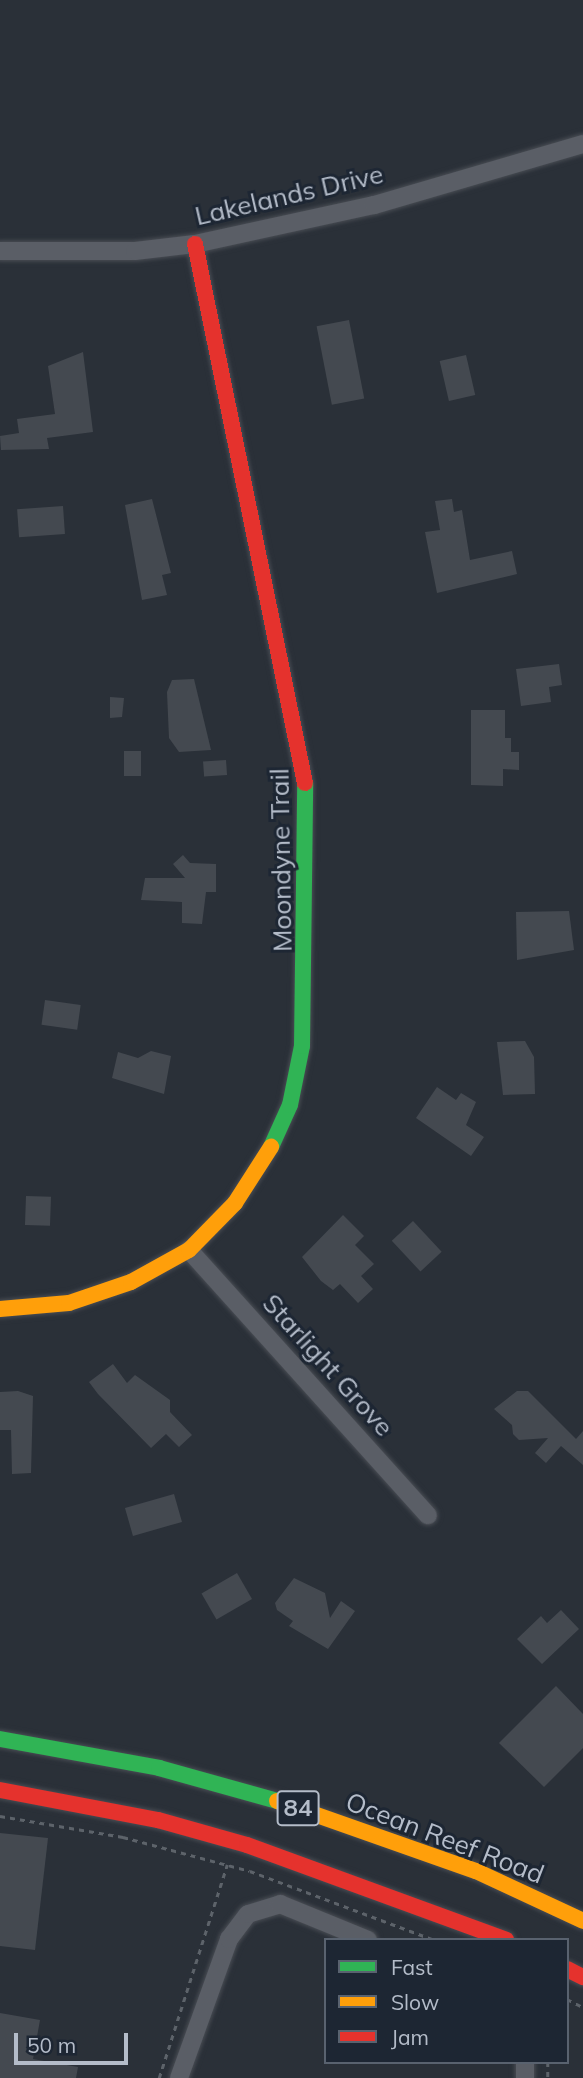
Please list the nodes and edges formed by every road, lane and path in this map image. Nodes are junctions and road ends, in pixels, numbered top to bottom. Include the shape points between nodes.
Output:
1 (583, 144) edge
2 (195, 244) junction
3 (0, 251) edge
4 (189, 1250) junction
5 (0, 1309) edge
6 (428, 1515) dead end
7 (0, 1739) edge
8 (0, 1790) edge
9 (0, 1816) edge
10 (227, 1865) junction
11 (583, 1921) edge
12 (363, 1938) edge
13 (429, 1938) edge
14 (501, 1938) edge
15 (159, 2078) edge
16 (179, 2078) edge

1 - 2 street, Lakelands Drive via 374,205
2 - 3 street, Lakelands Drive via 135,251
2 - 4 street, Moondyne Trail via 278,614 304,758 309,844 302,1046 290,1105 267,1157 234,1203
4 - 5 street, Moondyne Trail via 131,1282 69,1303
4 - 6 street, Starlight Grove
7 - 11 street, Ocean Reef Road / 84 via 159,1768 300,1808 476,1871
8 - 14 street, 84 via 158,1820 247,1845
9 - 10 path via 123,1838
10 - 13 path
10 - 15 path
12 - 16 street via 280,1904 248,1914 229,1939

